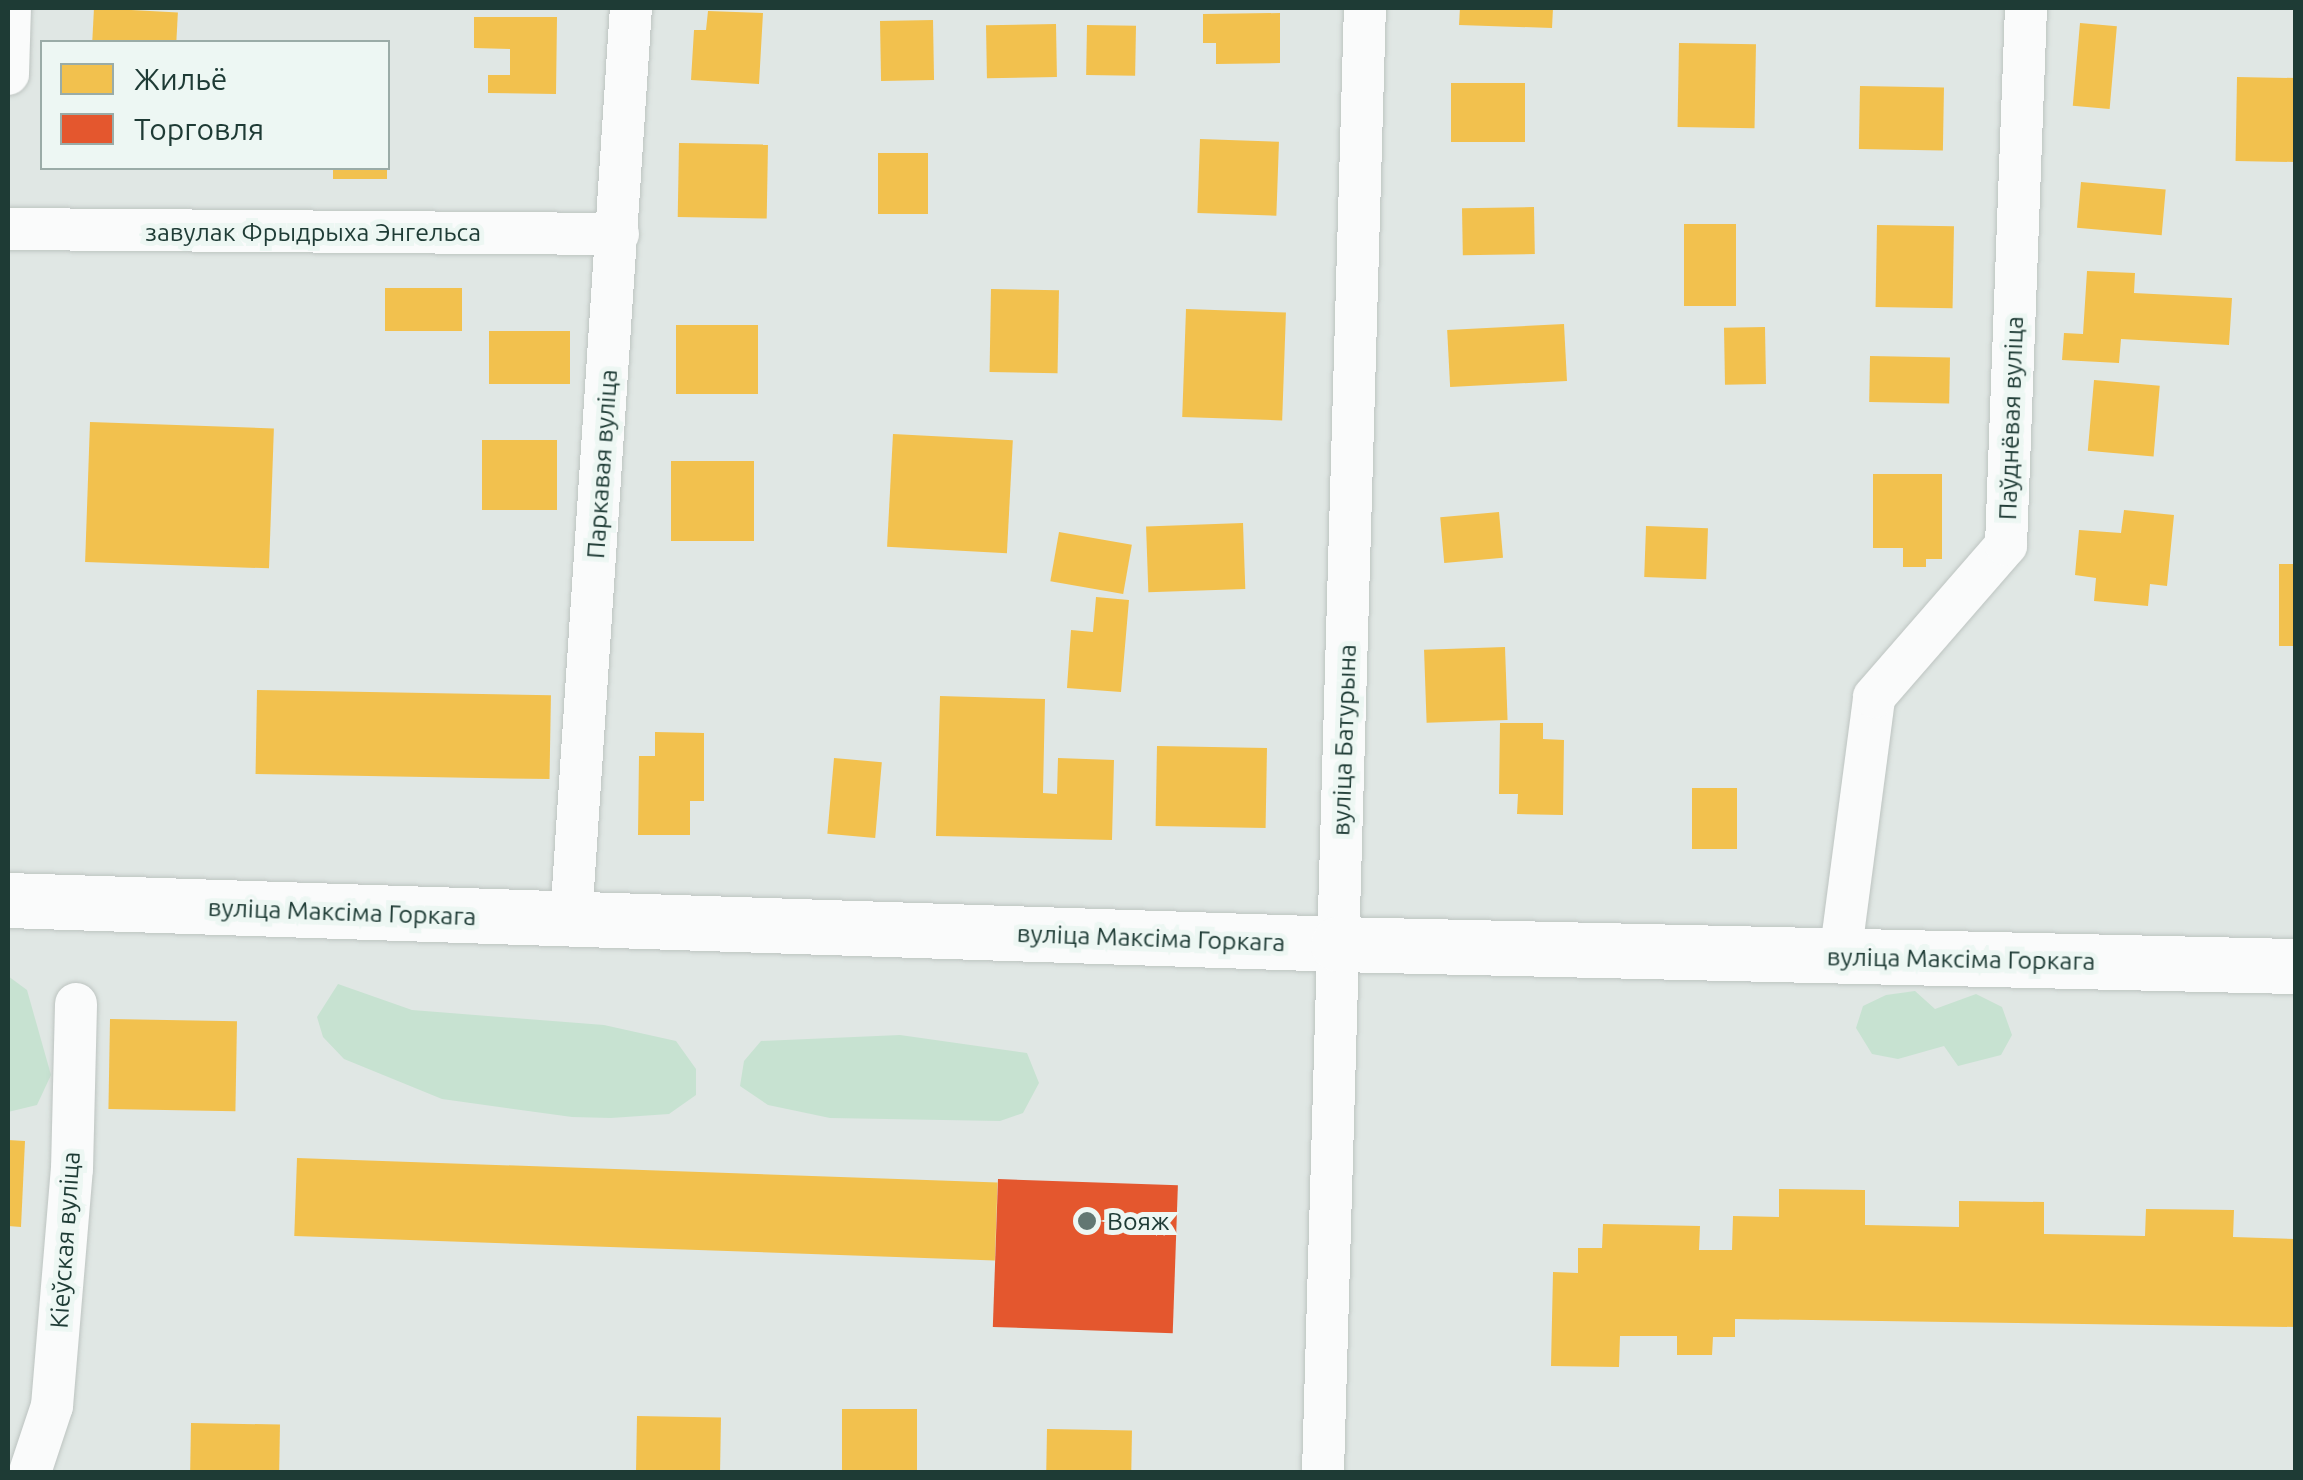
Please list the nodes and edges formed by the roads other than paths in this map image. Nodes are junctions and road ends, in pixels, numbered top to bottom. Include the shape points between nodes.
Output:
1 (10, 8) edge
2 (631, 8) edge
3 (1365, 8) edge
4 (2026, 8) edge
5 (8, 74) edge
6 (8, 229) edge
7 (618, 234) junction
8 (8, 900) edge
9 (571, 920) junction
10 (1338, 944) junction
11 (1840, 957) junction
12 (2296, 966) edge
13 (76, 1004) dead end
14 (30, 1472) edge
15 (1323, 1472) edge

1 - 5 street
2 - 7 street, Паркавая вуліца
3 - 10 street, вуліца Батурына
4 - 11 street, Паўднёвая вуліца via 2006,545 1874,697
6 - 7 street, завулак Фрыдрыха Энгельса
7 - 9 street, Паркавая вуліца
8 - 9 street, вуліца Максіма Горкага
9 - 10 street, вуліца Максіма Горкага
10 - 11 street, вуліца Максіма Горкага
10 - 15 street, вуліца Батурына
11 - 12 street, вуліца Максіма Горкага
13 - 14 street, Кіеўская вуліца via 72,1168 52,1406

